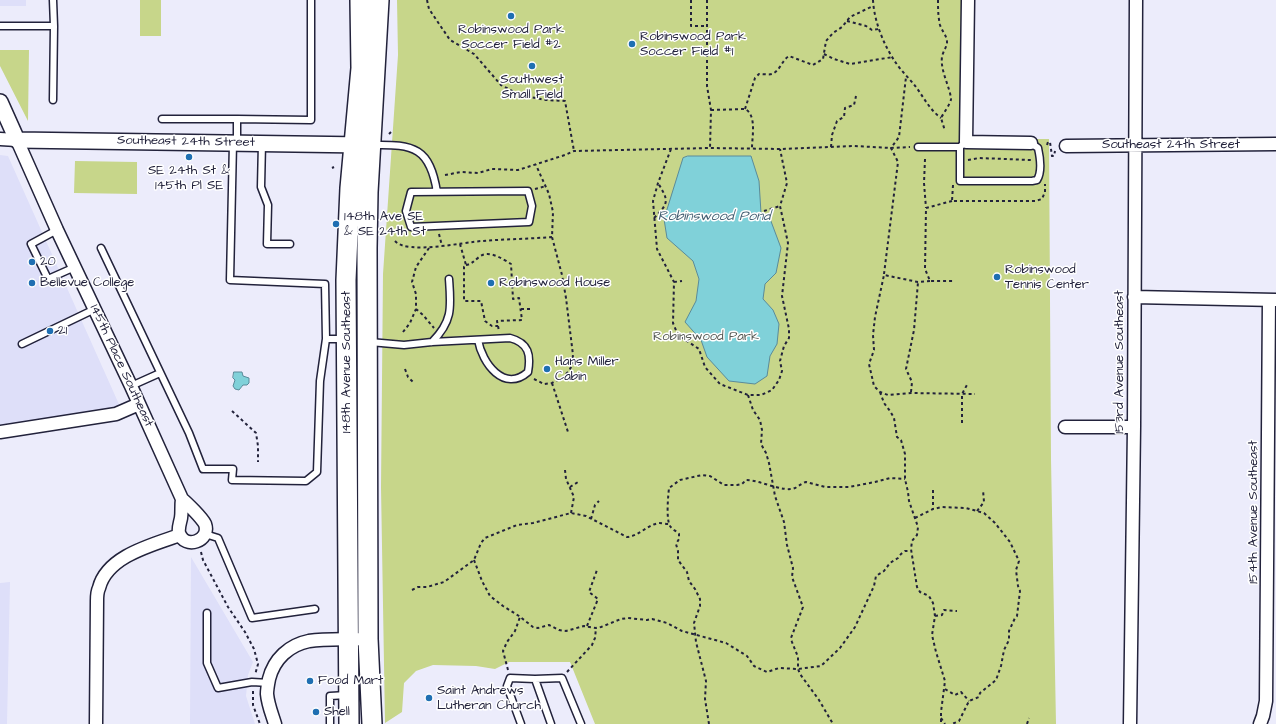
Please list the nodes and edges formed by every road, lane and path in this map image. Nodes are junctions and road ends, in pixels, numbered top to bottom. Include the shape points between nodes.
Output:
1 (53, 0) edge
2 (311, 0) edge
3 (360, 0) edge
4 (379, 0) edge
5 (427, 0) edge
6 (691, 0) edge
7 (706, 0) edge
8 (873, 0) edge
9 (938, 0) edge
10 (968, 0) edge
11 (1136, 0) edge
12 (873, 6) junction
13 (847, 21) junction
14 (0, 26) edge
15 (54, 26) junction
16 (706, 26) junction
17 (879, 29) junction
18 (824, 54) junction
19 (893, 57) junction
20 (906, 77) junction
21 (856, 96) dead end
22 (53, 100) dead end
23 (0, 102) edge
24 (745, 109) junction
25 (711, 110) junction
26 (941, 118) junction
27 (162, 119) dead end
28 (236, 119) junction
29 (945, 131) dead end
30 (0, 139) edge
31 (17, 140) junction
32 (235, 143) junction
33 (1031, 143) joint
34 (262, 144) junction
35 (963, 144) junction
36 (1276, 144) edge
37 (362, 145) junction
38 (1135, 145) junction
39 (831, 146) junction
40 (918, 147) joint
41 (710, 148) junction
42 (752, 148) junction
43 (891, 148) junction
44 (671, 149) junction
45 (780, 149) junction
46 (574, 150) junction
47 (1063, 151) joint
48 (1054, 156) dead end
49 (925, 160) dead end
50 (963, 160) dead end
51 (1034, 160) dead end
52 (536, 165) junction
53 (445, 175) dead end
54 (658, 182) junction
55 (437, 192) junction
56 (952, 201) dead end
57 (780, 206) junction
58 (926, 208) junction
59 (764, 211) dead end
60 (654, 218) junction
61 (57, 230) junction
62 (552, 238) junction
63 (440, 240) dead end
64 (395, 242) dead end
65 (290, 244) dead end
66 (460, 244) junction
67 (442, 246) junction
68 (101, 248) dead end
69 (429, 248) junction
70 (466, 264) junction
71 (75, 267) junction
72 (884, 275) junction
73 (449, 279) dead end
74 (682, 281) dead end
75 (930, 281) junction
76 (954, 281) dead end
77 (674, 282) junction
78 (918, 282) junction
79 (1134, 297) junction
80 (1273, 300) edge
81 (95, 309) junction
82 (416, 309) junction
83 (521, 309) junction
84 (532, 309) dead end
85 (403, 332) dead end
86 (439, 334) junction
87 (326, 339) junction
88 (347, 339) junction
89 (478, 340) junction
90 (368, 342) junction
91 (432, 342) junction
92 (22, 344) dead end
93 (405, 369) dead end
94 (528, 372) junction
95 (160, 373) junction
96 (413, 382) dead end
97 (552, 383) junction
98 (968, 383) dead end
99 (131, 386) junction
100 (880, 392) junction
101 (911, 392) junction
102 (962, 394) junction
103 (975, 394) dead end
104 (748, 395) junction
105 (139, 404) junction
106 (232, 411) dead end
107 (962, 423) dead end
108 (1065, 427) dead end
109 (1134, 427) junction
110 (0, 432) edge
111 (568, 432) dead end
112 (258, 462) dead end
113 (565, 470) dead end
114 (905, 479) junction
115 (578, 482) dead end
116 (774, 485) junction
117 (570, 487) junction
118 (933, 490) dead end
119 (983, 490) dead end
120 (182, 499) junction
121 (599, 501) dead end
122 (933, 509) junction
123 (977, 511) junction
124 (571, 513) junction
125 (915, 518) junction
126 (591, 519) junction
127 (669, 524) junction
128 (180, 535) junction
129 (201, 538) junction
130 (911, 551) junction
131 (474, 560) junction
132 (597, 570) dead end
133 (412, 590) dead end
134 (315, 609) dead end
135 (957, 611) dead end
136 (207, 613) dead end
137 (935, 616) junction
138 (520, 617) junction
139 (587, 626) junction
140 (596, 628) junction
141 (695, 635) junction
142 (359, 640) junction
143 (258, 664) dead end
144 (798, 669) junction
145 (805, 669) junction
146 (801, 675) junction
147 (510, 678) junction
148 (562, 678) junction
149 (534, 679) junction
150 (268, 683) junction
151 (945, 689) junction
152 (348, 695) junction
153 (969, 700) junction
154 (940, 717) junction
155 (1029, 718) dead end
156 (96, 724) edge
157 (275, 724) edge
158 (330, 724) edge
159 (349, 724) edge
160 (372, 724) edge
161 (521, 724) edge
162 (551, 724) edge
163 (581, 724) edge
164 (709, 724) edge
165 (833, 724) edge
166 (941, 724) edge
167 (945, 724) edge
168 (952, 724) edge
169 (1028, 724) edge
170 (1130, 724) edge
171 (1260, 724) edge

1 - 15 lane
2 - 28 lane via 311,120
3 - 37 main road, 148th Avenue Southeast
4 - 37 main road, 148th Avenue Southeast
5 - 46 path via 429,9 450,40 474,54 501,84 520,95 565,101
6 - 16 path via 691,26
7 - 16 path
8 - 12 path
9 - 26 path via 940,26 947,42 942,61 951,99
10 - 35 street
11 - 38 street, 153rd Avenue Southeast
12 - 13 path
12 - 17 path
13 - 17 path via 872,30
13 - 18 path via 826,41
14 - 15 lane
15 - 22 lane
16 - 25 path via 707,86
17 - 19 path
18 - 19 path via 850,64
18 - 24 path via 823,59 813,66 789,56 771,75 758,74 754,78
19 - 20 path
20 - 26 path via 916,86 934,113
20 - 43 path via 899,137
21 - 39 path via 854,105 845,108 844,117 837,121
23 - 31 street, 145th Place Southeast
24 - 25 path
24 - 42 path via 752,116
25 - 41 path
26 - 29 path
27 - 28 lane
28 - 32 lane
30 - 31 street, Southeast 24th Street
31 - 32 street, Southeast 24th Street
31 - 61 street, 145th Place Southeast
32 - 34 street, Southeast 24th Street
32 - 87 lane via 230,280 325,284
33 - 35 street
33 - 35 lane via 1038,148 1040,159 1040,176 1032,181 960,181
34 - 37 street, Southeast 24th Street
34 - 65 lane via 261,187 268,205 267,244
35 - 40 lane
36 - 38 street, Southeast 24th Street
37 - 55 lane via 413,148 423,155 434,175
37 - 88 main road, 148th Avenue Southeast via 350,188 346,280
37 - 90 main road, 148th Avenue Southeast via 368,227
38 - 47 street, Southeast 24th Street
38 - 79 street, 153rd Avenue Southeast
39 - 43 path
39 - 45 path
40 - 43 path
41 - 42 path
41 - 44 path
42 - 45 path
43 - 72 path via 898,162
44 - 46 path
44 - 54 path
45 - 57 path via 787,183
46 - 52 path
47 - 48 path
49 - 58 path
50 - 51 path
52 - 53 path via 518,170 492,169 478,173 461,172
52 - 62 path via 549,194 553,212
54 - 60 path via 653,201
54 - 60 path via 666,200 665,206
55 - 55 lane via 412,192 406,211 411,227 529,222 532,206 528,191
56 - 58 path
57 - 59 path
57 - 104 path via 788,243 782,296 790,338 784,346 780,361 782,371 779,380 772,390 761,395
58 - 75 path via 925,269
60 - 77 path via 657,249
61 - 71 street, 145th Place Southeast
61 - 71 lane via 31,244 48,279
62 - 66 path
62 - 97 path via 566,298 573,355 568,373
63 - 67 path
64 - 69 path via 402,246
66 - 67 path
66 - 70 path
67 - 69 path
68 - 95 lane
69 - 82 path via 416,267 412,282 416,294
70 - 83 path via 485,254 499,257 511,264 513,299 519,298
70 - 83 path via 464,301 481,301 487,324 498,326 497,321 522,320
71 - 81 street, 145th Place Southeast
72 - 78 path
72 - 100 path via 875,317 874,350 869,364 874,386
73 - 86 lane via 450,314
74 - 77 path
75 - 76 path
75 - 78 path
77 - 104 path via 673,323 678,335 698,349 705,367 720,384
78 - 101 path via 914,330 906,369 912,382
79 - 80 street
79 - 109 street, 153rd Avenue Southeast
80 - 171 street, 154th Avenue Southeast via 1266,701
81 - 92 lane
81 - 99 street, 145th Place Southeast
82 - 85 path
82 - 86 path
83 - 84 path
86 - 91 lane
87 - 88 lane
87 - 95 lane via 320,381 317,472 306,481 232,480 233,469 203,469
88 - 142 main road, 148th Avenue Southeast
89 - 91 lane
89 - 94 lane via 483,357 498,375 515,378
89 - 94 lane via 510,338 519,341 529,354
90 - 91 lane via 404,345
90 - 142 main road, 148th Avenue Southeast
93 - 96 path
94 - 97 path via 538,382
95 - 99 lane
97 - 111 path
98 - 102 path
99 - 105 street, 145th Place Southeast
100 - 101 path via 888,395
100 - 114 path via 893,416 897,437 904,449
101 - 102 path
102 - 103 path
102 - 107 path
104 - 116 path via 760,420 761,444 768,458
105 - 110 street via 116,414
105 - 120 street, 145th Place Southeast
106 - 112 path via 256,433
108 - 109 street
109 - 170 street, 153rd Avenue Southeast
113 - 117 path
114 - 116 path via 890,478 849,487 806,482 789,489
114 - 125 path
115 - 117 path
116 - 127 path via 746,480 742,484 724,485 710,476 702,475 680,480 669,488
116 - 144 path via 793,568 792,577 803,607 791,638 798,657
117 - 124 path via 574,497
118 - 122 path
119 - 123 path via 984,502
120 - 128 street via 178,529
120 - 129 street via 204,524 206,529
121 - 126 path via 595,505
122 - 123 path via 954,507
122 - 125 path
123 - 153 path via 984,513 995,523 1010,542 1019,562 1016,570 1020,591 1019,610 1009,632 1009,640 996,680 980,693 979,697
124 - 126 path
124 - 131 path via 517,525 485,538
125 - 130 path via 918,527
126 - 127 path via 627,537 654,524
127 - 141 path via 679,534 676,544 678,560 700,599 700,606 694,619
128 - 129 street via 192,543
128 - 156 street via 132,553 118,562 103,579 97,601
129 - 134 lane via 218,538 252,618
129 - 143 path via 203,560 254,649
130 - 137 path via 917,587 920,592 930,596
130 - 145 path via 905,551 876,576 862,612 840,648 821,666
131 - 133 path via 444,582
131 - 138 path via 490,596
132 - 139 path via 589,592 598,599
135 - 137 path via 944,610 942,615
136 - 150 lane via 208,663 218,688 252,682
137 - 151 path via 932,635
138 - 139 path via 538,628 549,625 566,631
138 - 147 path via 503,651
139 - 140 path
140 - 141 path via 621,619 652,619
140 - 148 path via 592,645
141 - 144 path via 740,650 754,666 767,672 779,668
141 - 164 path via 706,681
142 - 150 street via 309,641 297,645 280,656
142 - 152 main road, 148th Avenue Southeast
142 - 160 main road, 148th Avenue Southeast
144 - 145 path
144 - 146 path
145 - 146 path
146 - 165 path
147 - 149 lane
147 - 161 lane via 507,686
148 - 149 lane
148 - 163 lane
149 - 162 lane
150 - 157 street via 268,703
151 - 153 path via 955,695 962,692
151 - 154 path
152 - 158 lane via 330,696
152 - 159 main road, 148th Avenue Southeast
153 - 168 path via 959,721
154 - 166 path
154 - 167 path
155 - 169 path

